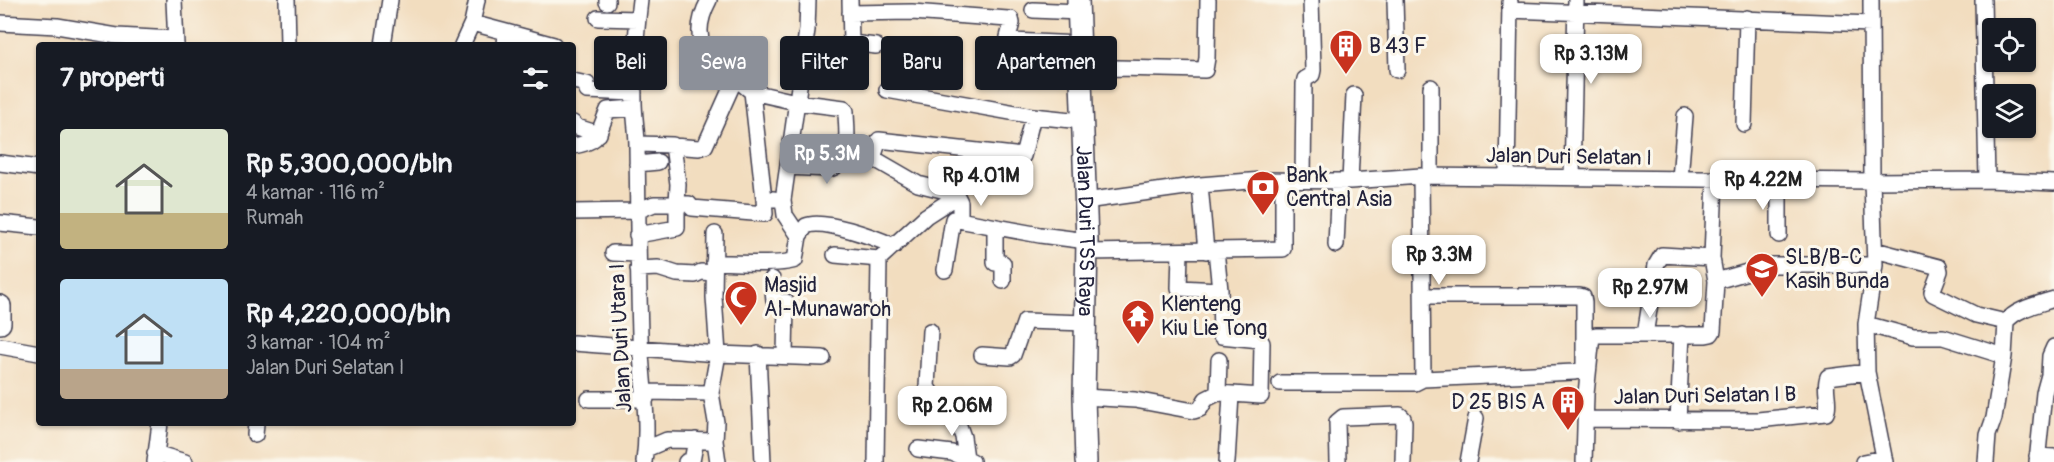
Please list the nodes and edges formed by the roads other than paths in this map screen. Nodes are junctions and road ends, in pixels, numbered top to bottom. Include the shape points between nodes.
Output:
1 (174, 0) edge
2 (287, 0) edge
3 (390, 0) edge
4 (477, 0) edge
5 (640, 0) edge
6 (709, 0) edge
7 (807, 0) edge
8 (1208, 0) edge
9 (1311, 0) edge
10 (1395, 0) edge
11 (1871, 0) edge
12 (1983, 0) edge
13 (1510, 5) edge
14 (850, 6) edge
15 (1079, 6) edge
16 (1576, 6) edge
17 (1033, 10) dead end
18 (598, 18) dead end
19 (1747, 18) junction
20 (638, 19) junction
21 (0, 23) edge
22 (471, 23) junction
23 (1871, 24) junction
24 (700, 36) edge
25 (1008, 36) edge
26 (1080, 36) edge
27 (506, 39) edge
28 (175, 42) edge
29 (288, 42) edge
30 (383, 42) edge
31 (463, 42) edge
32 (530, 42) edge
33 (876, 46) dead end
34 (1117, 68) edge
35 (1397, 70) dead end
36 (576, 82) edge
37 (1431, 87) dead end
38 (730, 90) edge
39 (749, 90) edge
40 (887, 90) dead end
41 (1080, 90) edge
42 (752, 92) junction
43 (1354, 95) dead end
44 (634, 101) junction
45 (796, 102) junction
46 (1033, 116) junction
47 (1685, 116) dead end
48 (1081, 121) junction
49 (1744, 124) dead end
50 (576, 126) edge
51 (599, 134) junction
52 (637, 144) junction
53 (576, 145) edge
54 (673, 146) junction
55 (846, 156) junction
56 (873, 158) junction
57 (658, 162) dead end
58 (0, 163) edge
59 (637, 164) junction
60 (788, 167) junction
61 (36, 168) edge
62 (1426, 176) junction
63 (1507, 176) junction
64 (1572, 178) junction
65 (1680, 179) junction
66 (1715, 179) junction
67 (1303, 180) junction
68 (1779, 180) junction
69 (1987, 180) junction
70 (1283, 181) junction
71 (1344, 181) junction
72 (1872, 181) junction
73 (2054, 183) edge
74 (1200, 186) junction
75 (957, 196) junction
76 (1085, 201) junction
77 (677, 204) junction
78 (784, 207) junction
79 (637, 211) junction
80 (576, 212) edge
81 (765, 213) junction
82 (960, 220) junction
83 (0, 223) edge
84 (36, 227) edge
85 (995, 227) junction
86 (715, 234) dead end
87 (637, 235) junction
88 (1779, 235) dead end
89 (799, 236) junction
90 (1336, 245) dead end
91 (894, 246) junction
92 (1087, 246) junction
93 (1211, 250) junction
94 (1180, 252) junction
95 (613, 253) dead end
96 (835, 255) dead end
97 (1712, 258) junction
98 (1875, 258) junction
99 (879, 259) junction
100 (637, 262) junction
101 (714, 267) junction
102 (945, 270) dead end
103 (772, 279) dead end
104 (1003, 281) dead end
105 (1716, 281) junction
106 (1220, 290) junction
107 (1423, 296) junction
108 (2054, 299) edge
109 (0, 309) edge
110 (2006, 322) junction
111 (0, 323) edge
112 (1086, 323) junction
113 (1866, 324) junction
114 (930, 331) dead end
115 (1682, 334) junction
116 (1645, 335) junction
117 (576, 343) edge
118 (0, 346) edge
119 (2054, 347) edge
120 (640, 348) junction
121 (36, 352) edge
122 (718, 354) junction
123 (758, 354) junction
124 (982, 355) dead end
125 (785, 356) junction
126 (2004, 356) junction
127 (823, 358) dead end
128 (1219, 360) dead end
129 (1867, 372) junction
130 (1423, 379) junction
131 (1280, 383) dead end
132 (711, 393) junction
133 (1225, 394) junction
134 (645, 396) junction
135 (1084, 397) junction
136 (589, 399) dead end
137 (1476, 418) dead end
138 (1586, 419) junction
139 (1678, 421) junction
140 (160, 426) edge
141 (696, 440) junction
142 (715, 441) junction
143 (918, 449) dead end
144 (645, 455) edge
145 (2054, 457) edge
146 (155, 458) edge
147 (2037, 459) edge
148 (970, 460) edge
149 (1884, 460) edge
150 (185, 462) edge
151 (686, 462) edge
152 (718, 462) edge
153 (763, 462) edge
154 (876, 462) edge
155 (1086, 462) edge
156 (1227, 462) edge
157 (1338, 462) edge
158 (1403, 462) edge
159 (1468, 462) edge
160 (1584, 462) edge
161 (1863, 462) edge
162 (1986, 462) edge

1 - 28 street
2 - 29 street
3 - 30 street
4 - 22 street
5 - 20 street, Jalan Duri Utara I
6 - 24 street
7 - 45 street via 807,30
8 - 34 street via 1205,70
9 - 67 street via 1313,70 1304,84
10 - 35 street
11 - 23 street
12 - 69 street
13 - 16 street
13 - 63 street
14 - 25 street via 1008,18 1012,23
14 - 33 street via 850,43
15 - 17 street
15 - 26 street, Jalan Duri TSS Raya
16 - 19 street
16 - 64 street
18 - 20 street
19 - 23 street
19 - 49 street
20 - 44 street, Jalan Duri Utara I
21 - 28 street via 57,26
22 - 27 street
22 - 31 street
23 - 72 street
27 - 32 street
36 - 44 street via 588,84 587,92
37 - 62 street
38 - 54 street via 705,146
39 - 42 street
40 - 46 street
41 - 48 street, Jalan Duri TSS Raya
42 - 45 street
42 - 81 street
43 - 71 street
44 - 51 street via 608,110
44 - 52 street, Jalan Duri Utara I
45 - 55 street via 844,108
45 - 60 street
46 - 48 street
46 - 56 street via 1023,156 879,140
47 - 65 street
48 - 76 street, Jalan Duri TSS Raya
50 - 51 street
51 - 53 street via 590,143
52 - 54 street
52 - 59 street, Jalan Duri Utara I
54 - 77 street
55 - 56 street
55 - 60 street via 834,168
56 - 75 street via 918,184
57 - 59 street
58 - 61 street
59 - 79 street, Jalan Duri Utara I
60 - 78 street
62 - 63 street, Jalan Duri Selatan I
62 - 71 street, Jalan Duri Selatan I
62 - 107 street
63 - 64 street, Jalan Duri Selatan I
64 - 65 street, Jalan Duri Selatan I
65 - 66 street, Jalan Duri Selatan I
66 - 68 street, Jalan Duri Selatan I
66 - 97 street
67 - 70 street, Jalan Duri Selatan I
67 - 71 street, Jalan Duri Selatan I
68 - 72 street, Jalan Duri Selatan I
68 - 88 street
69 - 72 street, Jalan Duri Selatan I
69 - 73 street, Jalan Duri Selatan I
70 - 74 street, Jalan Duri Selatan I
70 - 93 street via 1283,249
71 - 90 street
72 - 98 street
74 - 76 street, Jalan Duri Selatan I
74 - 93 street
75 - 82 street
75 - 91 street via 926,216
76 - 92 street, Jalan Duri TSS Raya
77 - 79 street via 654,204
77 - 81 street
77 - 87 street via 677,228
78 - 81 street
78 - 89 street
79 - 80 street
79 - 87 street, Jalan Duri Utara I
82 - 85 street
82 - 102 street via 952,219
83 - 84 street
85 - 92 street
85 - 104 street via 994,263 1003,263
86 - 101 street
87 - 100 street, Jalan Duri Utara I
89 - 91 street via 806,226 820,224 868,235
89 - 101 street via 795,260 791,262
91 - 99 street
92 - 94 street
92 - 112 street, Jalan Duri TSS Raya
93 - 94 street
93 - 106 street
94 - 106 street via 1179,288
95 - 100 street
96 - 99 street
97 - 105 street
97 - 116 street via 1659,258
98 - 105 street via 1772,265
98 - 110 street via 1939,267 1933,294 1976,315
98 - 113 street
99 - 154 street
100 - 101 street via 677,274 695,275
100 - 120 street, Jalan Duri Utara I
101 - 122 street
103 - 125 street via 774,302 786,302
105 - 115 street via 1711,334
106 - 133 street via 1221,336 1262,343 1261,396
107 - 130 street
107 - 130 street via 1583,297 1584,365 1574,372
108 - 110 street via 2017,313
109 - 111 street
110 - 126 street
112 - 124 street via 1024,321 1013,355
112 - 135 street, Jalan Duri TSS Raya
113 - 126 street via 1912,337 1943,337
113 - 129 street
114 - 148 street via 927,387 958,423
115 - 116 street
115 - 139 street
116 - 138 street via 1590,338
117 - 120 street
118 - 121 street
119 - 147 street
120 - 122 street
120 - 134 street, Jalan Duri Utara I
122 - 123 street
122 - 132 street
123 - 125 street
123 - 153 street
125 - 127 street
126 - 162 street
128 - 133 street
129 - 139 street, Jalan Duri Selatan I B via 1828,377 1826,413 1758,420
129 - 149 street
130 - 131 street via 1415,383
132 - 134 street
132 - 142 street
133 - 135 street via 1206,399 1194,411 1135,400
133 - 156 street
134 - 136 street
134 - 144 street, Jalan Duri Utara I
135 - 155 street, Jalan Duri TSS Raya
137 - 159 street
138 - 139 street, Jalan Duri Selatan I B
138 - 160 street, Jalan Duri Selatan I B
140 - 146 street
141 - 142 street
141 - 144 street via 667,440
141 - 151 street via 692,460
142 - 152 street
143 - 148 street via 952,453
145 - 147 street
146 - 150 street
149 - 161 street
157 - 158 street via 1339,419 1400,415 1404,422

